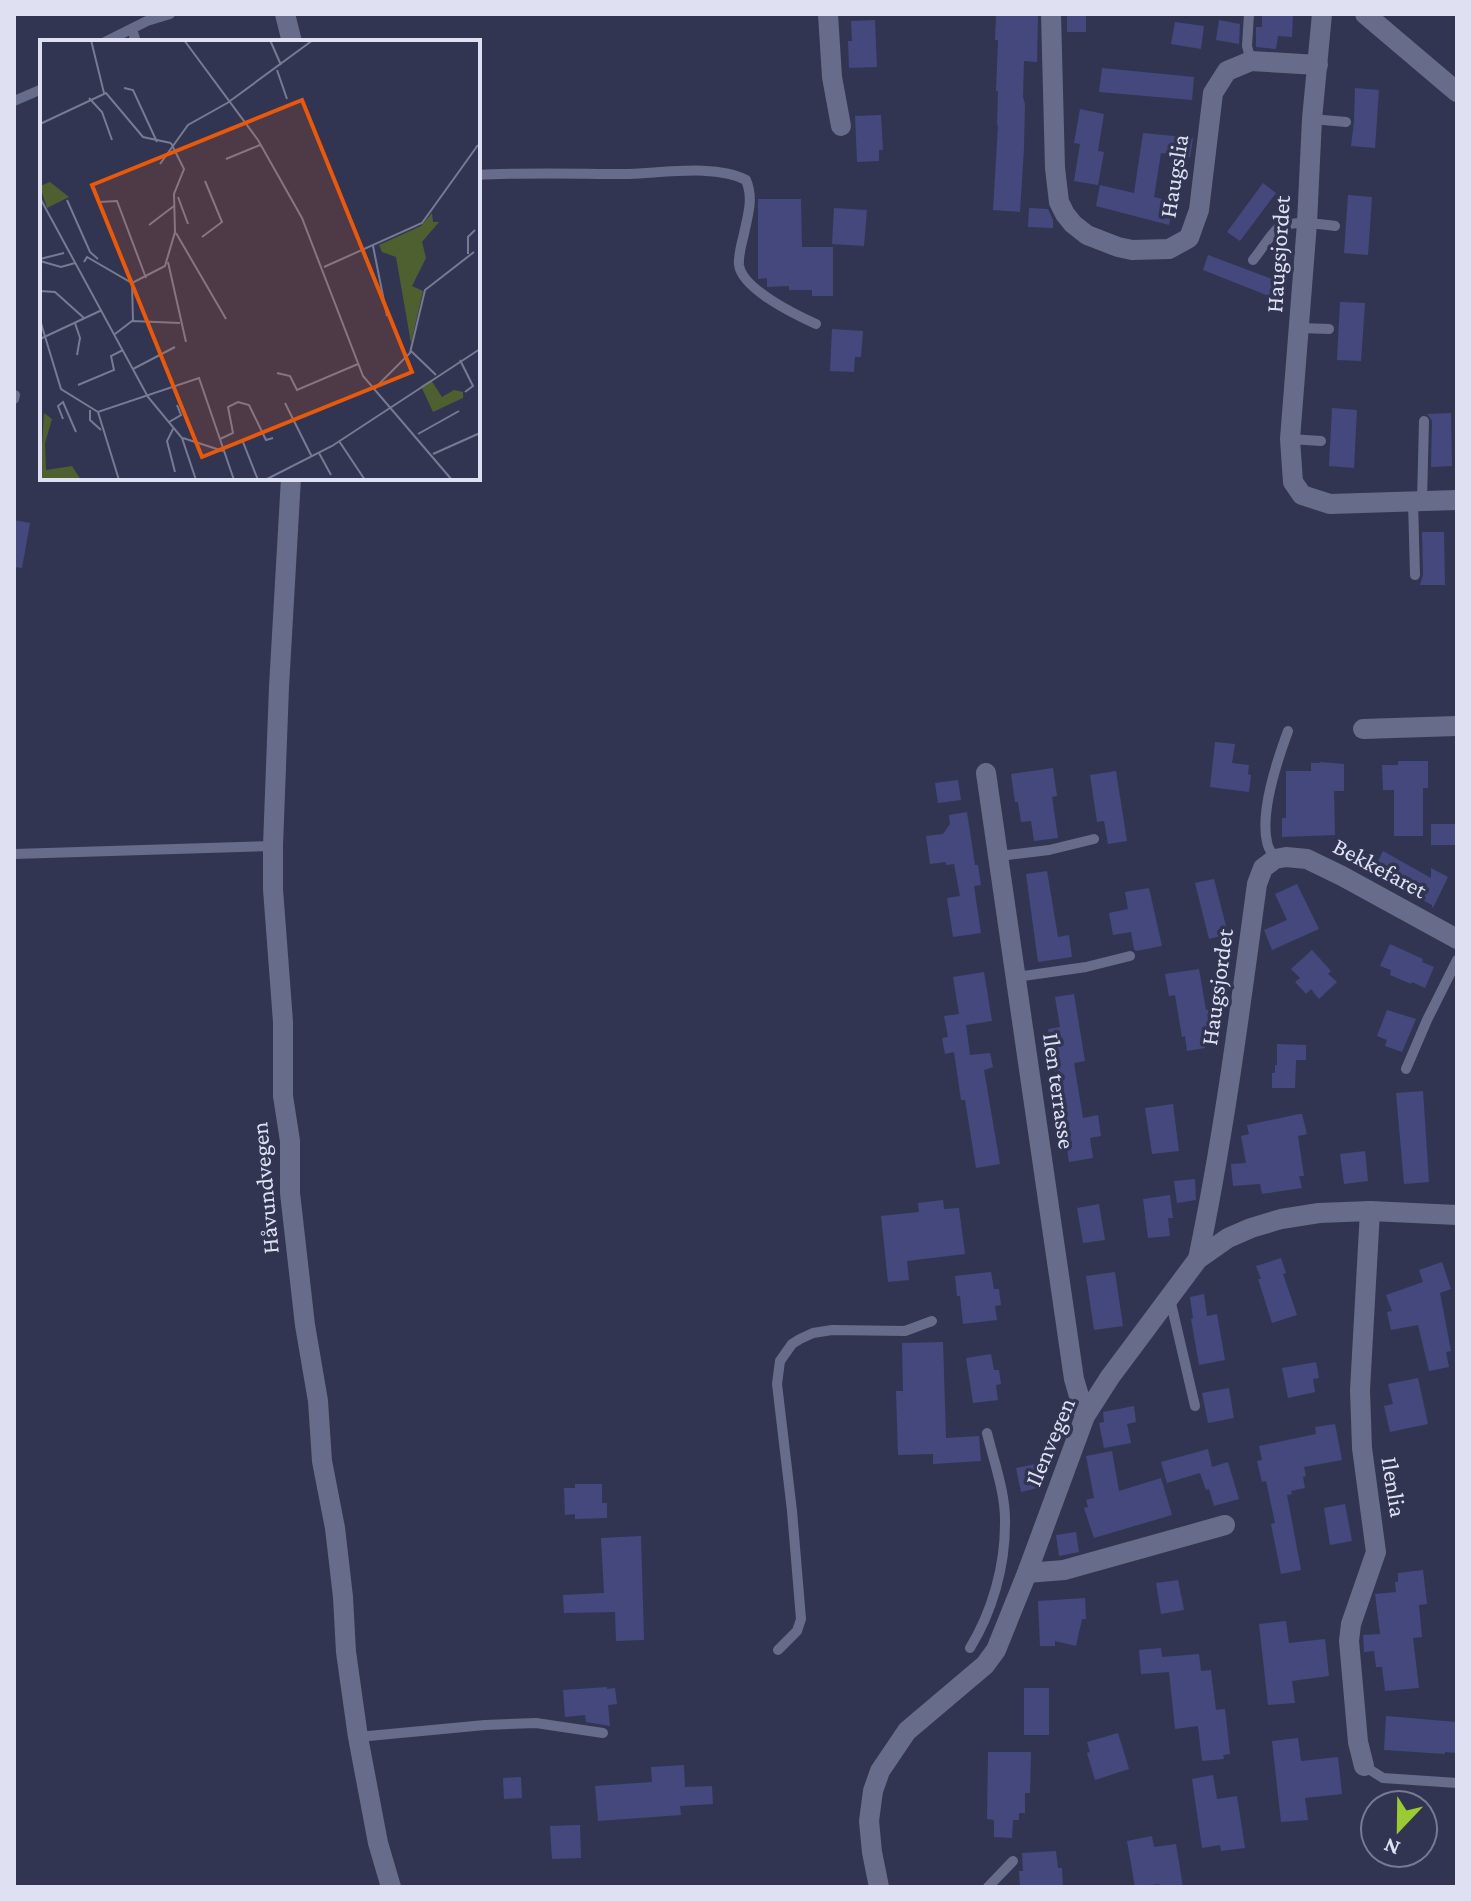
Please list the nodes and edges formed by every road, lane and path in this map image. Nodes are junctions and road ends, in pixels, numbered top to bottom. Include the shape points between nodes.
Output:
1 (170, 14) edge
2 (285, 14) edge
3 (828, 14) edge
4 (1051, 14) edge
5 (1249, 14) edge
6 (1322, 14) edge
7 (1365, 14) edge
8 (132, 29) junction
9 (109, 40) edge
10 (135, 40) edge
11 (292, 40) edge
12 (1251, 61) junction
13 (1318, 65) junction
14 (40, 90) edge
15 (1457, 92) edge
16 (14, 101) edge
17 (1312, 119) junction
18 (1346, 122) dead end
19 (841, 126) dead end
20 (480, 175) edge
21 (1307, 223) junction
22 (1335, 226) dead end
23 (1253, 260) dead end
24 (816, 324) dead end
25 (1300, 328) junction
26 (1329, 329) dead end
27 (1424, 421) dead end
28 (1290, 439) junction
29 (1321, 441) dead end
30 (291, 480) edge
31 (1457, 500) edge
32 (1418, 501) junction
33 (1415, 575) dead end
34 (1457, 726) edge
35 (1363, 729) dead end
36 (1288, 731) dead end
37 (986, 773) dead end
38 (1094, 839) dead end
39 (273, 846) junction
40 (14, 854) edge
41 (999, 856) junction
42 (1275, 859) junction
43 (1457, 939) edge
44 (1130, 956) dead end
45 (1457, 960) edge
46 (1016, 977) junction
47 (1406, 1069) dead end
48 (1370, 1211) junction
49 (1457, 1215) edge
50 (1198, 1259) junction
51 (1170, 1297) junction
52 (932, 1321) dead end
53 (1195, 1406) dead end
54 (1085, 1416) junction
55 (987, 1433) dead end
56 (1225, 1525) dead end
57 (1027, 1573) junction
58 (970, 1648) dead end
59 (778, 1650) dead end
60 (603, 1733) dead end
61 (358, 1737) junction
62 (1364, 1766) joint
63 (1457, 1783) edge
64 (1013, 1861) dead end
65 (391, 1887) edge
66 (879, 1887) edge
67 (988, 1887) edge

1 - 8 lane
2 - 11 street
3 - 19 street
4 - 12 street, Haugslia via 1059,202 1080,230 1118,247 1169,249 1189,238 1199,210 1213,93 1227,71
5 - 12 lane
6 - 13 street, Haugsjordet
7 - 15 street
8 - 9 lane
8 - 10 lane
12 - 13 street
13 - 17 street, Haugsjordet
14 - 16 lane
17 - 18 lane
17 - 21 street, Haugsjordet
20 - 24 lane via 737,175 750,189 739,255 743,277 768,298
21 - 22 lane
21 - 23 lane via 1277,229
21 - 25 street, Haugsjordet
25 - 26 lane
25 - 28 street, Haugsjordet
27 - 32 lane
28 - 29 lane
28 - 32 street, Haugsjordet via 1293,482 1302,495 1330,504
30 - 39 street, Håvundvegen
31 - 32 street
32 - 33 lane
34 - 35 street
36 - 42 lane via 1273,771 1265,825
37 - 41 street, Ilen terrasse
38 - 41 lane
39 - 40 lane
39 - 61 street, Håvundvegen via 290,1193
41 - 46 street, Ilen terrasse
42 - 43 street, Bekkefaret via 1307,859
42 - 50 street, Haugsjordet via 1263,868 1257,884
44 - 46 lane
45 - 47 lane
46 - 54 street, Ilen terrasse via 1074,1379
48 - 49 street, Ilenvegen
48 - 50 street, Ilenvegen via 1281,1219 1228,1238
48 - 62 street, Ilenlia via 1360,1390 1376,1552 1349,1641
50 - 51 street, Ilenvegen
51 - 53 lane
51 - 54 street, Ilenvegen
52 - 59 lane via 905,1331 813,1333 792,1344 780,1361 777,1384 801,1619
54 - 57 street, Ilenvegen
55 - 58 lane via 1006,1522 999,1579
56 - 57 street via 1064,1570
57 - 66 street, Ilenvegen via 985,1665 907,1731 880,1771 869,1821
60 - 61 lane via 536,1723
61 - 65 street, Håvundvegen
62 - 63 lane via 1383,1778
64 - 67 lane

